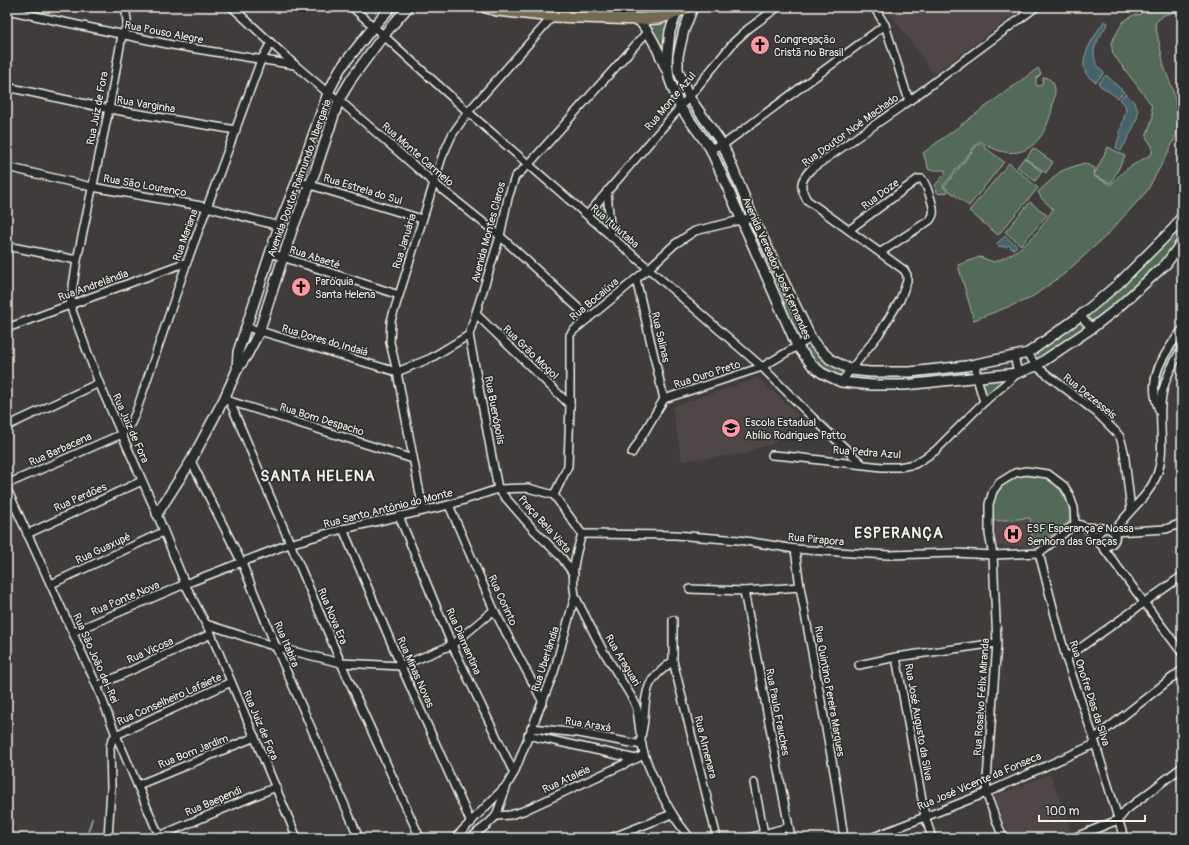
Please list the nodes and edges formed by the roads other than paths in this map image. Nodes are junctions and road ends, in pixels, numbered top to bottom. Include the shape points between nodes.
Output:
1 (232, 7) edge
2 (352, 7) edge
3 (391, 7) edge
4 (408, 7) edge
5 (486, 7) edge
6 (692, 7) edge
7 (778, 7) edge
8 (874, 7) edge
9 (1036, 7) edge
10 (125, 8) edge
11 (7, 10) edge
12 (16, 10) edge
13 (1025, 10) edge
14 (677, 12) junction
15 (553, 16) junction
16 (638, 19) junction
17 (885, 25) junction
18 (374, 26) junction
19 (648, 30) junction
20 (122, 35) junction
21 (383, 36) junction
22 (271, 43) junction
23 (261, 60) junction
24 (295, 65) junction
25 (669, 78) junction
26 (7, 87) edge
27 (328, 93) junction
28 (689, 97) junction
29 (339, 100) junction
30 (909, 101) junction
31 (680, 107) junction
32 (109, 109) junction
33 (468, 112) junction
34 (236, 130) junction
35 (722, 145) junction
36 (710, 148) junction
37 (529, 164) junction
38 (7, 167) edge
39 (297, 181) junction
40 (434, 183) junction
41 (310, 184) junction
42 (92, 187) junction
43 (607, 191) junction
44 (207, 207) junction
45 (587, 215) junction
46 (1182, 216) edge
47 (753, 217) junction
48 (422, 219) junction
49 (742, 220) junction
50 (279, 226) junction
51 (849, 230) junction
52 (500, 236) junction
53 (611, 237) junction
54 (1182, 242) edge
55 (7, 246) edge
56 (881, 252) junction
57 (270, 253) junction
58 (283, 258) junction
59 (76, 260) junction
60 (187, 262) junction
61 (648, 269) junction
62 (636, 279) junction
63 (399, 295) junction
64 (70, 305) junction
65 (476, 314) junction
66 (1080, 316) junction
67 (589, 318) junction
68 (7, 328) edge
69 (246, 328) junction
70 (1092, 328) junction
71 (1182, 330) edge
72 (259, 332) junction
73 (470, 335) junction
74 (811, 338) junction
75 (797, 346) junction
76 (1182, 348) edge
77 (1028, 353) junction
78 (1014, 356) junction
79 (975, 364) junction
80 (1036, 366) junction
81 (762, 367) junction
82 (237, 370) junction
83 (851, 370) junction
84 (398, 372) junction
85 (1018, 373) junction
86 (977, 378) junction
87 (841, 382) junction
88 (99, 383) junction
89 (664, 399) junction
90 (227, 401) junction
91 (984, 402) junction
92 (570, 406) junction
93 (1160, 414) junction
94 (7, 426) edge
95 (122, 434) junction
96 (632, 453) dead end
97 (772, 455) dead end
98 (413, 459) junction
99 (191, 461) junction
100 (862, 464) junction
101 (142, 481) junction
102 (7, 484) edge
103 (7, 489) edge
104 (498, 489) junction
105 (554, 495) junction
106 (449, 505) junction
107 (422, 510) junction
108 (1131, 510) junction
109 (156, 514) junction
110 (399, 516) junction
111 (1121, 521) junction
112 (1182, 523) edge
113 (1075, 524) junction
114 (1085, 527) junction
115 (343, 529) junction
116 (1104, 529) junction
117 (1128, 530) junction
118 (164, 532) junction
119 (1114, 532) junction
120 (27, 534) junction
121 (582, 534) junction
122 (1097, 539) junction
123 (1113, 543) junction
124 (289, 544) junction
125 (1102, 546) junction
126 (795, 549) junction
127 (1039, 553) junction
128 (993, 555) junction
129 (1111, 558) junction
130 (242, 563) junction
131 (574, 575) junction
132 (1182, 576) edge
133 (51, 584) junction
134 (186, 584) junction
135 (800, 587) junction
136 (690, 589) dead end
137 (744, 591) junction
138 (575, 596) junction
139 (1144, 603) junction
140 (494, 610) junction
141 (673, 620) dead end
142 (206, 624) junction
143 (73, 632) junction
144 (211, 634) junction
145 (997, 643) junction
146 (452, 645) junction
147 (276, 647) junction
148 (1182, 653) edge
149 (896, 657) junction
150 (1066, 658) junction
151 (673, 661) junction
152 (341, 663) junction
153 (859, 665) dead end
154 (401, 666) junction
155 (1182, 670) edge
156 (231, 682) junction
157 (97, 686) junction
158 (542, 702) junction
159 (531, 728) junction
160 (116, 735) junction
161 (528, 735) junction
162 (255, 737) junction
163 (641, 742) junction
164 (1095, 742) junction
165 (644, 755) junction
166 (636, 759) junction
167 (1182, 767) edge
168 (514, 773) junction
169 (754, 783) dead end
170 (138, 785) junction
171 (506, 785) junction
172 (276, 787) junction
173 (986, 793) junction
174 (672, 814) junction
175 (496, 816) junction
176 (924, 816) junction
177 (1118, 820) junction
178 (471, 823) junction
179 (788, 827) junction
180 (764, 834) junction
181 (159, 837) edge
182 (294, 837) edge
183 (108, 838) edge
184 (359, 838) edge
185 (420, 838) edge
186 (455, 838) edge
187 (470, 838) edge
188 (611, 838) edge
189 (690, 838) edge
190 (717, 838) edge
191 (748, 838) edge
192 (791, 838) edge
193 (844, 838) edge
194 (871, 838) edge
195 (932, 838) edge
196 (1003, 838) edge
197 (1073, 838) edge
198 (1124, 838) edge

1 - 22 street, Rua Monte Carmelo
2 - 18 street, Rua Ituiutaba
3 - 18 street, Avenida Doutor Raimundo Albergaria
4 - 21 street, Avenida Doutor Raimundo Albergaria
5 - 15 main road
6 - 14 main road
6 - 28 street, Avenida Vereador José Fernandes via 678,56 678,70
7 - 28 street, Rua Monte Azul via 734,42
8 - 17 street
9 - 13 street, Rua Doutor Noé Machado
10 - 20 street, Rua Juiz de Fora via 128,16
11 - 12 street, Rua Pouso Alegre
12 - 20 street, Rua Pouso Alegre
13 - 30 street, Rua Doutor Noé Machado
14 - 16 main road via 659,18
14 - 25 street, Avenida Vereador José Fernandes via 670,31
15 - 16 main road
15 - 33 street, Rua Januária
16 - 19 street
17 - 30 street
17 - 35 street
18 - 21 street, Rua Ituiutaba
18 - 27 street, Avenida Doutor Raimundo Albergaria via 340,70
19 - 25 street
19 - 37 street, Avenida Montes Claros
20 - 23 street, Rua Pouso Alegre
20 - 32 street, Rua Juiz de Fora
21 - 29 street, Avenida Doutor Raimundo Albergaria
21 - 33 street, Rua Ituiutaba
22 - 23 street, Rua Mariana
22 - 24 street, Rua Monte Carmelo
23 - 24 street, Rua Pouso Alegre
23 - 34 street, Rua Mariana
24 - 27 street, Rua Monte Carmelo
25 - 31 street, Avenida Vereador José Fernandes
26 - 32 street, Rua Varginha
27 - 29 street, Rua Monte Carmelo
27 - 39 street, Avenida Doutor Raimundo Albergaria
28 - 31 street, Rua Monte Azul
28 - 35 street, Avenida Vereador José Fernandes
29 - 40 street, Rua Monte Carmelo
29 - 41 street, Avenida Doutor Raimundo Albergaria
30 - 51 street, Rua Doutor Noé Machado via 811,169 801,182 807,200
31 - 36 street, Avenida Vereador José Fernandes
31 - 43 street, Rua Monte Azul
32 - 34 street, Rua Varginha
32 - 42 street, Rua Juiz de Fora
33 - 37 street, Rua Ituiutaba
33 - 40 street, Rua Januária via 452,135
34 - 44 street, Rua Mariana
35 - 36 street
35 - 47 street, Avenida Vereador José Fernandes
36 - 49 street, Avenida Vereador José Fernandes
37 - 45 street, Rua Ituiutaba
37 - 52 street, Avenida Montes Claros via 515,177
38 - 42 street, Rua São Lourenço
39 - 41 street, Rua Estrela do Sul
39 - 50 street, Avenida Doutor Raimundo Albergaria
40 - 48 street, Rua Januária
40 - 52 street, Rua Monte Carmelo
41 - 48 street, Rua Estrela do Sul
41 - 58 street, Avenida Doutor Raimundo Albergaria
42 - 44 street, Rua São Lourenço
42 - 59 street, Rua Juiz de Fora
43 - 45 street, Rua Monte Azul
43 - 53 street
44 - 50 street, Rua São Lourenço
44 - 60 street, Rua Mariana
45 - 53 street, Rua Ituiutaba
46 - 66 street, Avenida Vereador José Fernandes via 1174,228 1118,284
47 - 49 street, Rua Bocaiúva
47 - 74 street, Avenida Vereador José Fernandes
48 - 63 street, Rua Januária
49 - 61 street, Rua Bocaiúva via 695,231 675,244
49 - 75 street, Avenida Vereador José Fernandes
50 - 57 street, Avenida Doutor Raimundo Albergaria
51 - 56 street, Rua Doutor Noé Machado
51 - 56 street, Rua Doze via 918,179 924,180 933,210 930,220
52 - 65 street, Avenida Montes Claros
52 - 67 street, Rua Monte Carmelo
53 - 61 street, Rua Ituiutaba
54 - 70 street, Avenida Vereador José Fernandes via 1166,264
55 - 59 street
56 - 83 street, Rua Doutor Noé Machado via 904,270 907,281 900,300 879,334
57 - 58 street, Rua Abaeté
57 - 69 street, Avenida Doutor Raimundo Albergaria
58 - 63 street, Rua Abaeté
58 - 72 street, Avenida Doutor Raimundo Albergaria
59 - 64 street, Rua Juiz de Fora
60 - 64 street, Rua Andrelândia
60 - 95 street, Rua Mariana via 136,412
61 - 62 street, Rua Bocaiúva
61 - 81 street, Rua Ituiutaba
62 - 67 street, Rua Bocaiúva
62 - 89 street, Rua Salinas
63 - 84 street, Rua Januária via 390,331 390,342
64 - 68 street, Rua Andrelândia
64 - 88 street, Rua Juiz de Fora
65 - 73 street, Avenida Montes Claros
65 - 92 street, Rua Grão Mogol
66 - 70 street
66 - 77 street, Avenida Vereador José Fernandes
67 - 92 street, Rua Bocaiúva via 570,335
69 - 72 street, Rua Dores do Indaiá
69 - 82 street, Avenida Doutor Raimundo Albergaria via 238,352
70 - 80 street, Avenida Vereador José Fernandes
71 - 93 street via 1162,358 1154,384 1155,402
72 - 82 street, Avenida Doutor Raimundo Albergaria
72 - 84 street, Rua Dores do Indaiá
73 - 84 street via 431,358
73 - 104 street, Rua Buenópolis
74 - 75 street, Rua Ouro Preto
74 - 83 street, Avenida Vereador José Fernandes via 830,359
75 - 81 street, Rua Ouro Preto
75 - 87 street, Avenida Vereador José Fernandes via 812,365
76 - 93 street via 1164,383
77 - 78 street, Avenida Vereador José Fernandes
77 - 80 street, Rua Dezesseis
78 - 79 street, Avenida Vereador José Fernandes
78 - 85 street
79 - 83 street, Avenida Vereador José Fernandes via 910,372
79 - 86 street
80 - 85 street, Avenida Vereador José Fernandes
80 - 108 street, Rua Dezesseis via 1096,413 1120,437
81 - 89 street, Rua Ouro Preto
81 - 100 street, Rua Ituiutaba
82 - 90 street, Avenida Doutor Raimundo Albergaria
83 - 87 street, Rua Doutor Noé Machado
84 - 98 street, Rua Januária
85 - 86 street, Avenida Vereador José Fernandes
85 - 91 street, Rua Pedra Azul
86 - 87 street, Avenida Vereador José Fernandes via 905,385
86 - 91 street
88 - 94 street
88 - 95 street, Rua Juiz de Fora
89 - 96 street, Rua Ouro Preto
90 - 98 street, Rua Bom Despacho
90 - 99 street, Avenida Doutor Raimundo Albergaria
90 - 124 street, Rua Nova Era
91 - 100 street, Rua Pedra Azul via 935,451 915,464 899,467
92 - 105 street, Rua Bocaiúva via 568,466
93 - 108 street via 1161,462 1150,489
95 - 101 street, Rua Juiz de Fora
95 - 102 street, Rua Barbacena
97 - 100 street, Rua Pedra Azul
98 - 107 street, Rua Januária
99 - 109 street, Avenida Doutor Raimundo Albergaria
99 - 130 street, Rua Itabira
101 - 109 street, Rua Juiz de Fora
101 - 120 street, Rua Perdões
103 - 120 street, Rua São João del-Rei
104 - 105 street, Rua Santo Antônio do Monte via 528,488
104 - 106 street, Rua Santo Antônio do Monte
104 - 131 street, Praça Bela Vista via 562,558
105 - 121 street
106 - 107 street, Rua Santo Antônio do Monte
106 - 140 street, Rua Corinto
107 - 110 street, Rua Santo Antônio do Monte
108 - 111 street
109 - 118 street, Rua Juiz de Fora
110 - 115 street, Rua Santo Antônio do Monte
110 - 146 street, Rua Diamantina
111 - 116 street
111 - 119 street
112 - 117 street via 1166,529
113 - 114 street
113 - 127 street
113 - 128 street via 1074,508 1069,494 1056,479 1048,474 1026,471 1015,473 999,484 989,504 989,534
114 - 116 street
114 - 122 street
115 - 124 street, Rua Santo Antônio do Monte
115 - 154 street, Rua Minas Novas
116 - 119 street
116 - 122 street via 1098,533
117 - 119 street
117 - 123 street
118 - 133 street, Rua Guaxupé
118 - 134 street, Rua Juiz de Fora
119 - 123 street
120 - 133 street, Rua São João del-Rei
121 - 126 street, Rua Pirapora via 674,535 739,540
121 - 131 street, Rua Uberlândia
122 - 125 street
123 - 125 street
123 - 129 street
124 - 130 street, Rua Santo Antônio do Monte
124 - 152 street, Rua Nova Era
125 - 129 street
126 - 128 street, Rua Pirapora via 889,555
126 - 135 street, Rua Quintino Pereira Marques
127 - 128 street, Rua Pirapora
127 - 150 street, Rua Onofre Dias da Silva
128 - 145 street, Rua Rosalvo Félix Miranda
129 - 139 street
130 - 134 street, Rua Santo Antônio do Monte
130 - 147 street, Rua Itabira
131 - 138 street, Rua Uberlândia
132 - 139 street
133 - 143 street, Rua São João del-Rei
134 - 142 street, Rua Juiz de Fora
134 - 143 street, Rua Ponte Nova
135 - 137 street
135 - 193 street, Rua Quintino Pereira Marques
136 - 137 street
137 - 179 street, Rua Paulo Frauches
138 - 158 street, Rua Uberlândia via 554,672
138 - 163 street, Rua Araguari via 602,649 634,701
139 - 148 street
139 - 150 street
140 - 146 street
140 - 158 street, Rua Corinto
141 - 151 street, Rua Almenara
142 - 144 street, Rua Juiz de Fora
142 - 147 street
143 - 157 street, Rua São João del-Rei
144 - 156 street, Rua Juiz de Fora
144 - 157 street, Rua Viçosa
145 - 149 street, Rua José Augusto da Silva
145 - 173 street, Rua Rosalvo Félix Miranda
146 - 154 street
146 - 168 street, Rua Diamantina
147 - 152 street
147 - 184 street, Rua Itabira
149 - 153 street, Rua José Augusto da Silva
149 - 176 street, Rua José Augusto da Silva
150 - 164 street, Rua Onofre Dias da Silva
151 - 163 street via 662,669 647,690
151 - 190 street, Rua Almenara
152 - 154 street
152 - 185 street, Rua Nova Era
154 - 178 street, Rua Minas Novas
155 - 164 street, Rua José Vicente da Fonseca
156 - 160 street, Rua Conselheiro Lafaiete
156 - 162 street, Rua Juiz de Fora
157 - 160 street, Rua São João del-Rei
158 - 159 street, Rua Uberlândia
159 - 161 street, Rua Uberlândia
159 - 163 street, Rua Araxá
160 - 170 street, Rua São João del-Rei
160 - 183 street via 110,747
161 - 166 street, Rua Araxá
161 - 168 street, Rua Uberlândia
162 - 170 street, Rua Bom Jardim
162 - 172 street, Rua Juiz de Fora
163 - 165 street, Rua Araguari
164 - 173 street, Rua José Vicente da Fonseca
164 - 177 street, Rua Onofre Dias da Silva
165 - 166 street, Rua Ataleia
165 - 174 street, Rua Araguari
166 - 175 street, Rua Ataleia via 523,811
167 - 177 street via 1126,810
168 - 171 street, Rua Uberlândia
169 - 180 street
170 - 181 street, Rua São João del-Rei
171 - 175 street, Rua Uberlândia
171 - 178 street, Rua Uberlândia
172 - 181 street, Rua Baependi
172 - 182 street, Rua Juiz de Fora
173 - 176 street, Rua José Vicente da Fonseca
173 - 196 street, Rua Rosalvo Félix Miranda
174 - 188 street
174 - 189 street, Rua Araguari
175 - 187 street
176 - 194 street, Rua José Vicente da Fonseca
176 - 195 street, Rua José Augusto da Silva
177 - 197 street
177 - 198 street, Rua Onofre Dias da Silva
178 - 186 street, Rua Uberlândia
179 - 180 street
179 - 192 street, Rua Paulo Frauches
180 - 191 street

